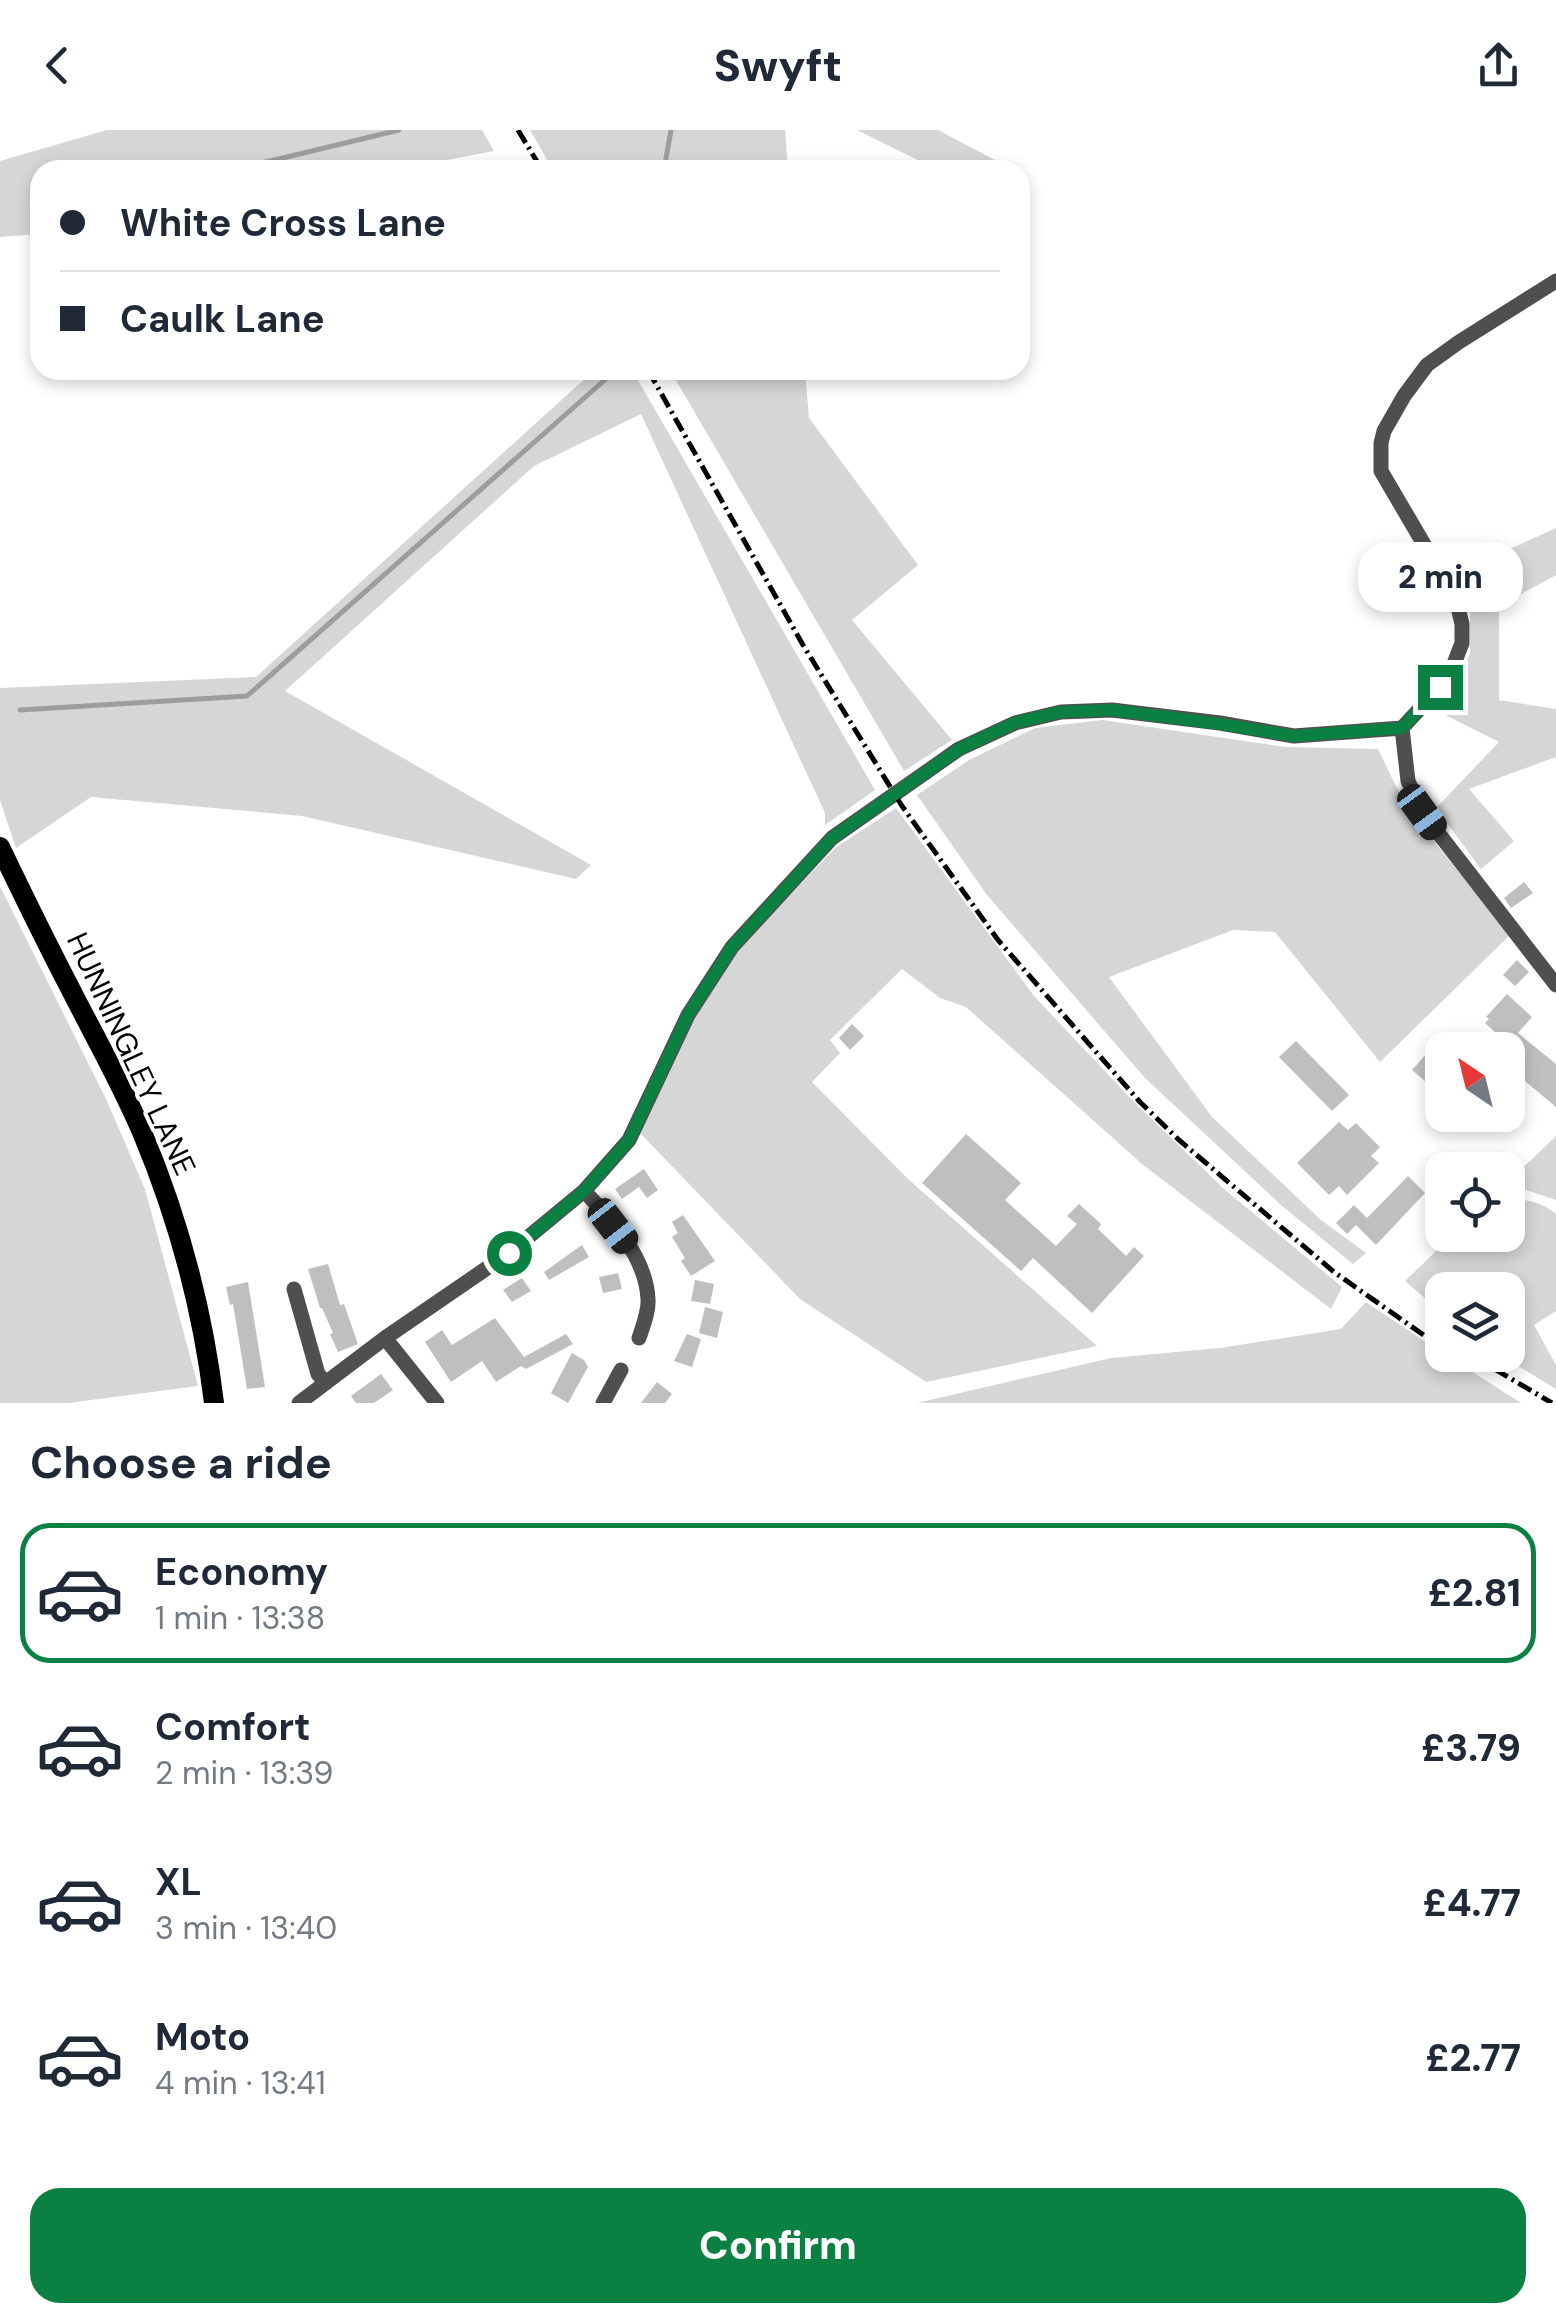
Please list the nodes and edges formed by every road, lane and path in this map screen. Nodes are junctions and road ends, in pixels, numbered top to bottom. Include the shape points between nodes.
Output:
1 (1556, 281) edge
2 (1402, 728) junction
3 (0, 846) edge
4 (1556, 985) edge
5 (584, 1191) junction
6 (294, 1290) dead end
7 (386, 1338) junction
8 (640, 1338) dead end
9 (621, 1370) dead end
10 (326, 1383) junction
11 (214, 1403) edge
12 (299, 1403) edge
13 (436, 1403) edge
14 (603, 1403) edge

1 - 2 street via 1427,365 1384,431 1381,471 1456,599 1462,624 1452,669
2 - 4 street via 1408,781 1422,812
2 - 5 street via 1294,736 1112,710 1060,712 1014,723 959,749 832,838 732,947 688,1015 629,1140
3 - 11 main road, HUNNINGLEY LANE via 142,1132 194,1292
5 - 7 street via 509,1253
5 - 8 street via 644,1271 649,1303
6 - 10 street
7 - 10 street
7 - 13 street
9 - 14 street
10 - 12 street

